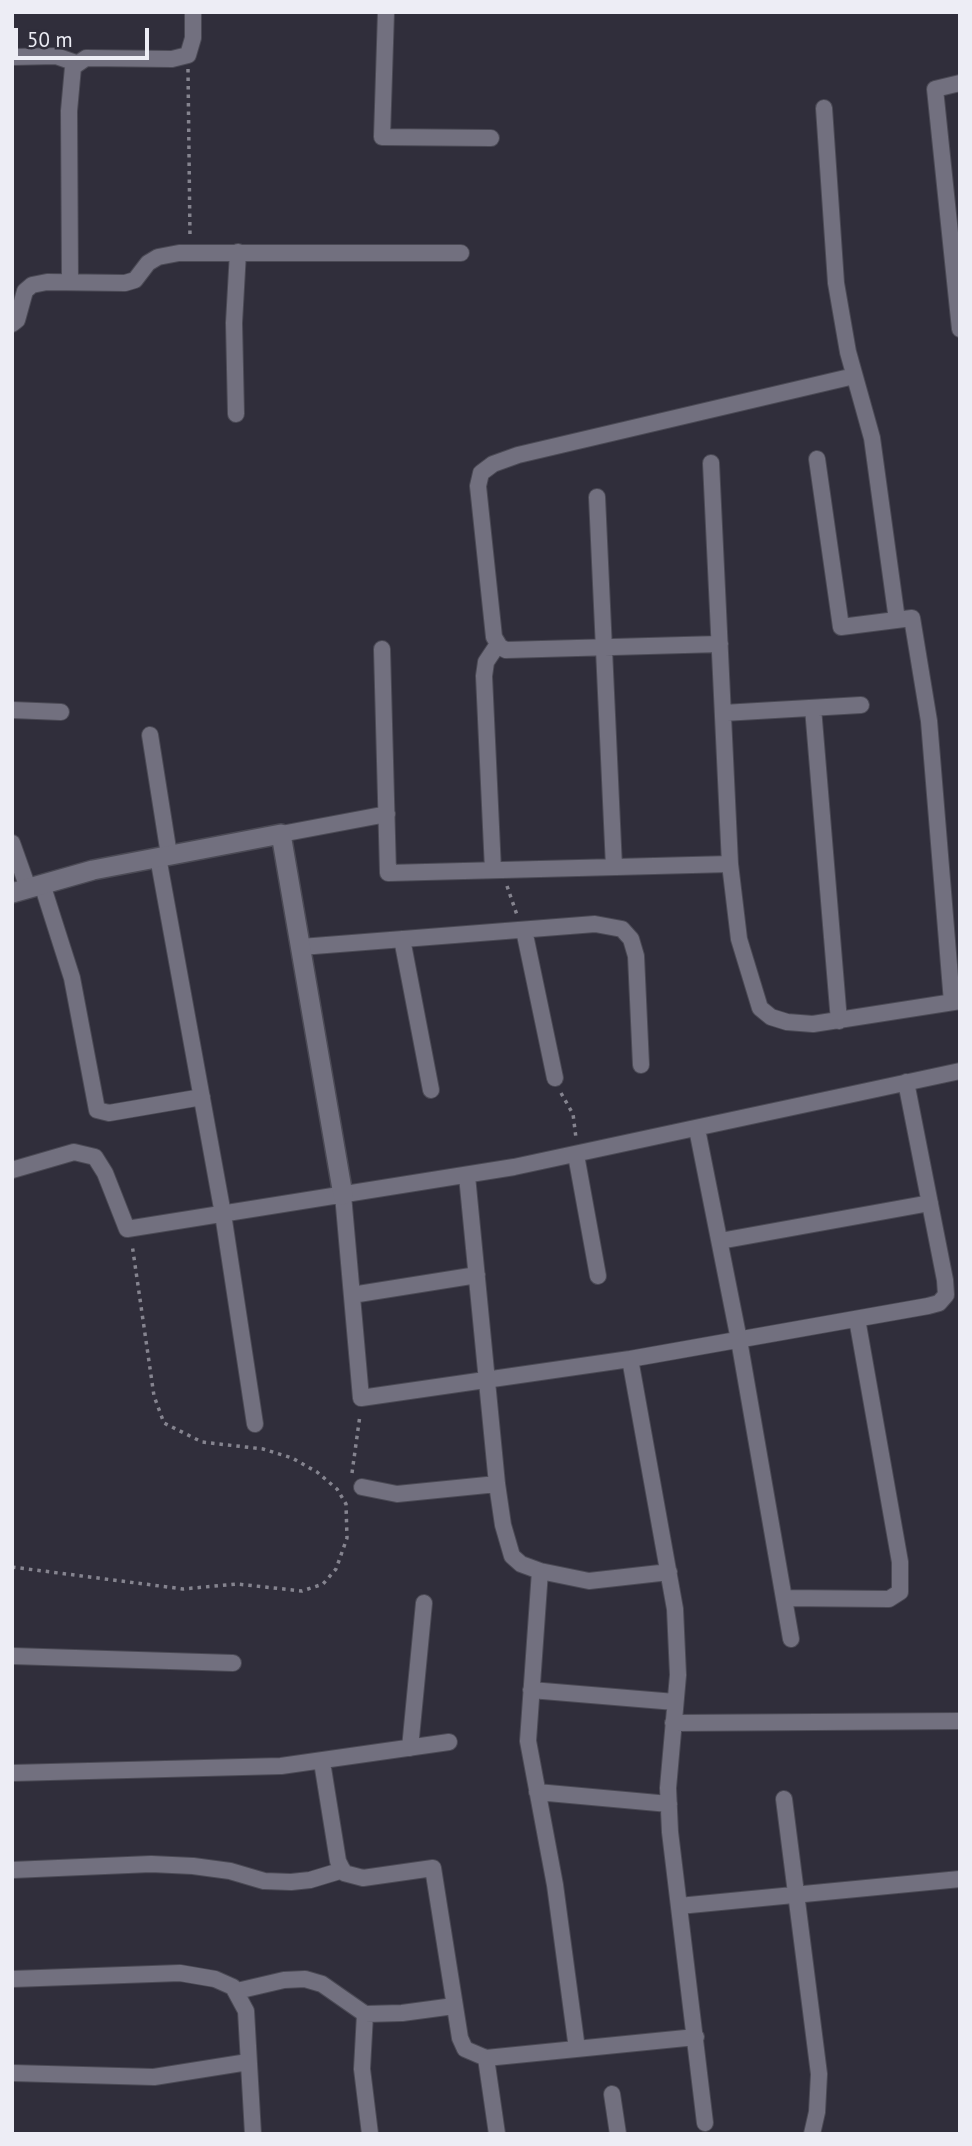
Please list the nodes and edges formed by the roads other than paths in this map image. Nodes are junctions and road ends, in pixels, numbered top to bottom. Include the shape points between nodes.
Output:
1 (193, 12) edge
2 (386, 12) edge
3 (12, 57) edge
4 (76, 63) junction
5 (960, 83) edge
6 (824, 108) dead end
7 (491, 138) dead end
8 (238, 252) junction
9 (461, 253) dead end
10 (70, 282) junction
11 (12, 324) edge
12 (960, 328) edge
13 (854, 376) junction
14 (236, 414) dead end
15 (817, 459) dead end
16 (712, 463) dead end
17 (597, 497) dead end
18 (897, 620) junction
19 (720, 643) junction
20 (498, 644) junction
21 (604, 647) junction
22 (382, 649) dead end
23 (860, 705) dead end
24 (813, 708) junction
25 (12, 710) edge
26 (61, 712) dead end
27 (723, 713) junction
28 (150, 734) dead end
29 (387, 814) junction
30 (281, 834) junction
31 (12, 843) edge
32 (164, 856) junction
33 (730, 864) junction
34 (614, 867) junction
35 (499, 870) junction
36 (27, 889) edge
37 (524, 930) junction
38 (402, 939) junction
39 (301, 947) junction
40 (956, 1002) edge
41 (839, 1021) junction
42 (640, 1065) dead end
43 (960, 1071) edge
44 (555, 1078) road end
45 (906, 1082) junction
46 (431, 1090) dead end
47 (202, 1097) junction
48 (697, 1129) junction
49 (576, 1155) junction
50 (12, 1170) edge
51 (467, 1176) junction
52 (343, 1195) junction
53 (930, 1203) junction
54 (223, 1213) junction
55 (720, 1241) junction
56 (477, 1275) junction
57 (598, 1276) dead end
58 (352, 1295) junction
59 (857, 1319) junction
60 (739, 1340) junction
61 (630, 1359) junction
62 (486, 1379) junction
63 (255, 1424) dead end
64 (497, 1484) junction
65 (352, 1486) road end
66 (540, 1571) junction
67 (669, 1572) junction
68 (784, 1598) junction
69 (424, 1603) dead end
70 (791, 1639) dead end
71 (12, 1656) edge
72 (233, 1663) dead end
73 (531, 1690) junction
74 (675, 1702) junction
75 (960, 1721) edge
76 (673, 1723) junction
77 (449, 1742) dead end
78 (410, 1748) junction
79 (322, 1762) junction
80 (12, 1773) edge
81 (537, 1791) junction
82 (784, 1799) dead end
83 (669, 1804) junction
84 (12, 1870) edge
85 (343, 1870) junction
86 (960, 1879) edge
87 (796, 1895) junction
88 (679, 1906) junction
89 (12, 1979) edge
90 (237, 1991) junction
91 (454, 2006) junction
92 (365, 2014) junction
93 (696, 2037) junction
94 (577, 2049) junction
95 (486, 2058) junction
96 (248, 2062) junction
97 (12, 2073) edge
98 (611, 2094) dead end
99 (705, 2123) dead end
100 (253, 2134) edge
101 (370, 2134) edge
102 (497, 2134) edge
103 (618, 2134) edge
104 (812, 2134) edge

1 - 4 street via 188,55 172,59 86,58
2 - 7 street via 382,137
3 - 4 street via 56,56
4 - 10 street via 69,111
5 - 12 street via 935,89
6 - 13 street via 836,283
8 - 9 street
8 - 10 street via 158,257 135,280 125,283
8 - 14 street
10 - 11 street via 32,285
13 - 18 street via 872,438
13 - 20 street via 493,464 481,473 478,486
15 - 18 street via 841,627
16 - 19 street
17 - 21 street
18 - 40 street via 912,618 924,677
19 - 21 street
19 - 27 street
20 - 21 street via 506,650
20 - 35 street via 486,662 484,676
21 - 34 street
22 - 29 street
23 - 24 street
24 - 27 street
24 - 41 street
25 - 26 street
27 - 33 street
28 - 32 street
29 - 30 street
29 - 35 street via 388,873
30 - 32 street
30 - 39 street
31 - 36 street
32 - 36 street
32 - 47 street
33 - 34 street
33 - 41 street via 739,939 760,1008 787,1022
34 - 35 street
36 - 47 street via 72,978 97,1110 109,1113
37 - 38 street
37 - 42 street via 595,924 622,929 631,939
37 - 44 street
38 - 39 street
38 - 46 street
39 - 52 street
40 - 41 street
43 - 45 street
45 - 48 street
45 - 53 street
47 - 54 street
48 - 49 street
48 - 55 street
49 - 51 street
49 - 57 street
50 - 54 street via 74,1152 95,1157 127,1229
51 - 52 street
51 - 56 street
52 - 54 street
52 - 58 street
53 - 55 street
53 - 59 street via 946,1295 928,1306
54 - 63 street
55 - 60 street
56 - 58 street
56 - 62 street
58 - 62 street via 361,1398
59 - 60 street
59 - 68 street via 900,1562 900,1591 889,1600
60 - 61 street
60 - 68 street
61 - 62 street
61 - 67 street
62 - 64 street
64 - 65 street via 397,1494
64 - 66 street via 512,1556
66 - 67 street via 589,1581
66 - 73 street
67 - 74 street via 678,1643
68 - 70 street
69 - 78 street
71 - 72 street
73 - 74 street
73 - 81 street via 528,1741
74 - 76 street
75 - 76 street
76 - 83 street
77 - 78 street
78 - 79 street
79 - 80 street via 225,1769
79 - 85 street
81 - 83 street
81 - 94 street
82 - 87 street
83 - 88 street
84 - 85 street via 172,1865 291,1882
85 - 91 street via 363,1878 433,1868
86 - 87 street
87 - 88 street
87 - 104 street via 819,2074
88 - 93 street
89 - 90 street via 180,1973 215,1979
90 - 92 street via 305,1979 322,1984
90 - 96 street via 246,2011
91 - 92 street
91 - 95 street via 465,2049
92 - 101 street via 362,2069
93 - 94 street
93 - 99 street
94 - 95 street
95 - 102 street
96 - 97 street via 154,2077
96 - 100 street
98 - 103 street

